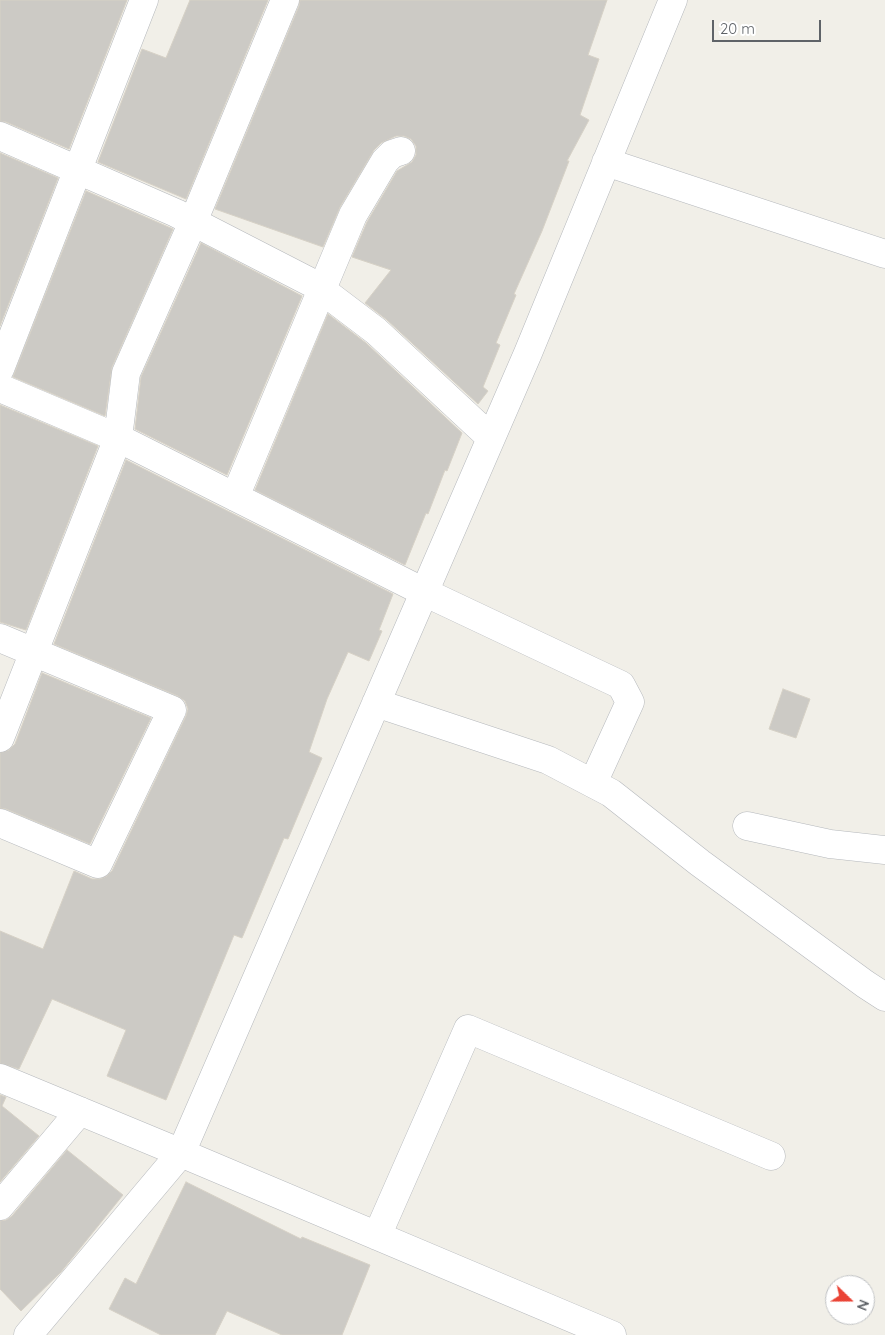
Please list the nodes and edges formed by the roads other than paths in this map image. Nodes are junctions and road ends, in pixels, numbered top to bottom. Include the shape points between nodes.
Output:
1 (144, 0) edge
2 (285, 0) edge
3 (673, 0) edge
4 (0, 136) edge
5 (401, 151) dead end
6 (606, 162) junction
7 (79, 170) junction
8 (193, 222) junction
9 (885, 254) edge
10 (322, 290) junction
11 (0, 369) edge
12 (0, 388) edge
13 (118, 438) junction
14 (491, 438) junction
15 (235, 497) junction
16 (424, 592) junction
17 (0, 638) edge
18 (34, 652) junction
19 (376, 703) junction
20 (0, 738) edge
21 (593, 784) junction
22 (0, 823) edge
23 (747, 826) dead end
24 (885, 850) edge
25 (885, 997) edge
26 (0, 1078) edge
27 (80, 1111) junction
28 (181, 1153) junction
29 (771, 1156) dead end
30 (0, 1206) edge
31 (377, 1236) junction
32 (28, 1335) edge
33 (612, 1335) edge

1 - 7 street
2 - 8 street
3 - 6 street
4 - 7 street
5 - 10 street via 385,161 354,214
6 - 9 street
6 - 14 street
7 - 8 street
7 - 11 street
8 - 10 street
8 - 13 street via 126,373
10 - 14 street via 376,331
10 - 15 street
12 - 13 street
13 - 15 street
13 - 18 street
14 - 16 street
15 - 16 street
16 - 19 street
16 - 21 street via 621,685 630,702
17 - 18 street
18 - 20 street
18 - 22 street via 172,710 98,864
19 - 21 street via 548,760
19 - 28 street
21 - 25 street via 611,793 700,864
23 - 24 street via 830,844
26 - 27 street
27 - 28 street
27 - 30 street
28 - 31 street
28 - 32 street
29 - 31 street via 468,1029
31 - 33 street

